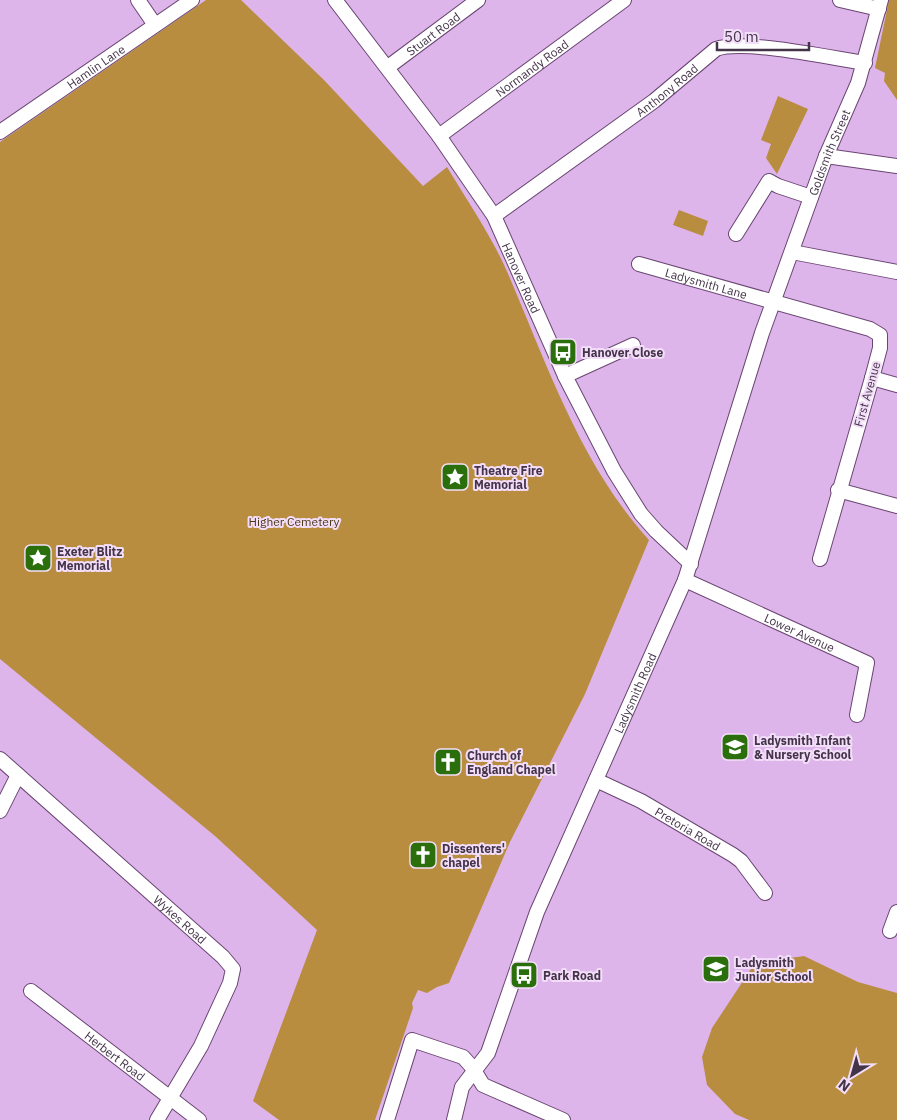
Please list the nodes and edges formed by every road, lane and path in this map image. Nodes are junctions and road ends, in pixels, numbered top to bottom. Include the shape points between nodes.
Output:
1 (138, 0) edge
2 (192, 0) edge
3 (335, 0) edge
4 (478, 0) edge
5 (624, 0) edge
6 (840, 0) edge
7 (880, 4) edge
8 (154, 26) junction
9 (865, 63) junction
10 (388, 67) junction
11 (0, 132) edge
12 (439, 136) junction
13 (826, 156) junction
14 (897, 166) edge
15 (811, 197) junction
16 (494, 216) junction
17 (736, 234) dead end
18 (792, 252) junction
19 (639, 264) dead end
20 (897, 272) edge
21 (774, 303) junction
22 (633, 345) dead end
23 (566, 376) junction
24 (872, 378) junction
25 (897, 384) edge
26 (838, 490) junction
27 (897, 506) edge
28 (820, 558) dead end
29 (690, 564) junction
30 (685, 580) junction
31 (857, 715) dead end
32 (0, 759) edge
33 (18, 775) junction
34 (596, 780) junction
35 (0, 811) edge
36 (765, 893) dead end
37 (897, 912) edge
38 (890, 931) dead end
39 (31, 992) dead end
40 (474, 1072) junction
41 (171, 1099) junction
42 (158, 1120) edge
43 (199, 1120) edge
44 (387, 1120) edge
45 (454, 1120) edge
46 (563, 1120) edge

1 - 8 street
2 - 8 street, Hamlin Lane
3 - 10 street, Hanover Road
4 - 10 street, Stuart Road
5 - 12 street, Normandy Road
6 - 7 street
7 - 9 street, Goldsmith Street
8 - 11 street, Hamlin Lane
9 - 13 street, Goldsmith Street
9 - 16 street, Anthony Road via 765,48 725,46 716,49 654,101
10 - 12 street, Hanover Road
12 - 16 street, Hanover Road
13 - 14 street
13 - 15 street, Goldsmith Street
15 - 17 street via 769,181
15 - 18 street, Goldsmith Street
16 - 23 street, Hanover Road
18 - 20 street
18 - 21 street, Goldsmith Street
19 - 21 street, Ladysmith Lane
21 - 24 street, First Avenue via 880,335
21 - 29 street, Ladysmith Road
22 - 23 street
23 - 29 street, Hanover Road via 614,471 641,514
24 - 25 street
24 - 26 street, First Avenue
26 - 27 street
26 - 28 street, First Avenue
29 - 30 street, Ladysmith Road
30 - 31 street, Lower Avenue via 867,663
30 - 34 street, Ladysmith Road
32 - 33 street, Wykes Road
33 - 35 street
33 - 41 street, Wykes Road via 233,968 230,983 202,1046
34 - 36 street, Pretoria Road via 641,801 733,855
34 - 40 street, Ladysmith Road via 537,912 488,1054
37 - 38 street
39 - 41 street, Herbert Road
40 - 44 street via 463,1057 412,1040
40 - 45 street, Ladysmith Road via 462,1087
40 - 46 street via 483,1085
41 - 42 street, Wykes Road
41 - 43 street, Herbert Road

